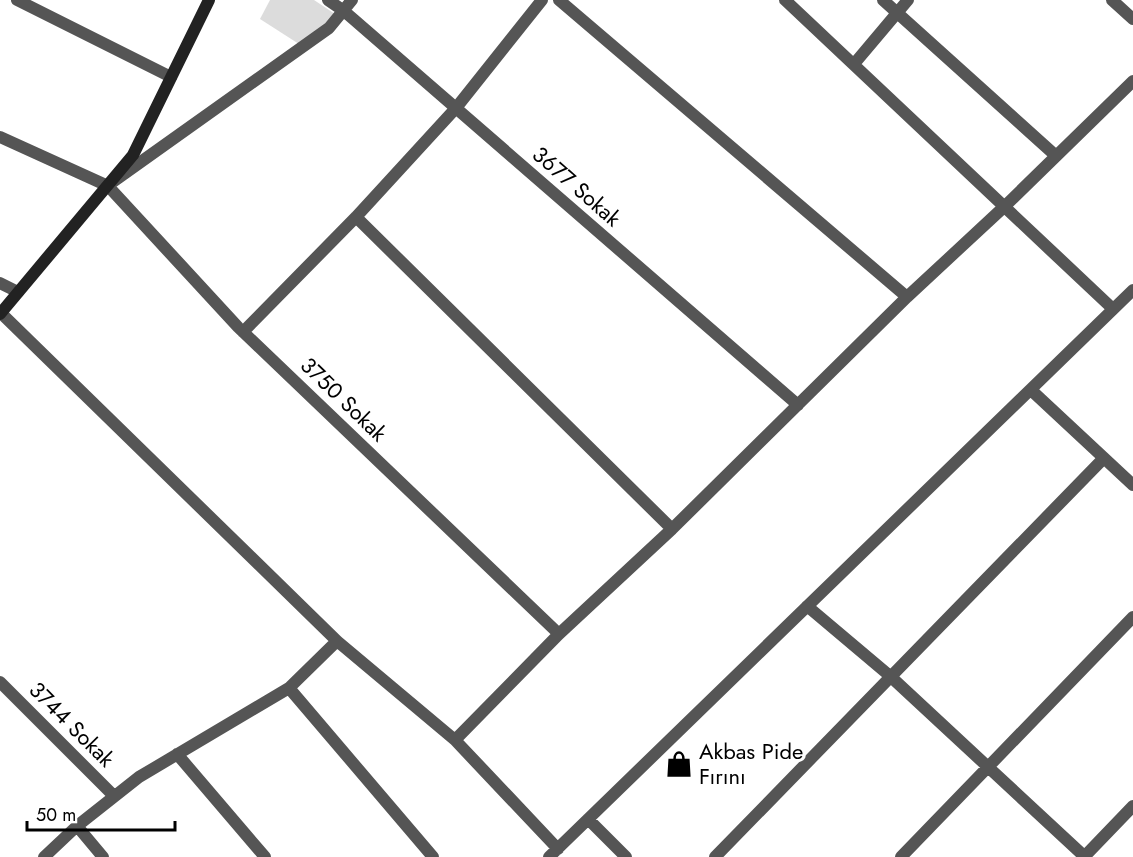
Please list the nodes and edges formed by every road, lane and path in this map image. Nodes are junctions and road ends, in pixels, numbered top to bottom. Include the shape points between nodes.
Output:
1 (17, 0) edge
2 (209, 0) edge
3 (328, 0) edge
4 (352, 0) edge
5 (542, 0) edge
6 (559, 0) edge
7 (785, 0) edge
8 (884, 0) edge
9 (908, 0) edge
10 (1118, 2) edge
11 (344, 11) junction
12 (898, 13) junction
13 (1133, 19) edge
14 (854, 64) junction
15 (171, 77) junction
16 (1133, 81) edge
17 (456, 108) junction
18 (0, 137) edge
19 (1055, 155) junction
20 (108, 186) junction
21 (1005, 206) junction
22 (356, 217) junction
23 (0, 283) edge
24 (1133, 290) edge
25 (18, 292) junction
26 (907, 297) junction
27 (1113, 309) junction
28 (0, 313) edge
29 (243, 332) junction
30 (1030, 390) junction
31 (798, 405) junction
32 (1103, 459) junction
33 (1133, 485) edge
34 (672, 529) junction
35 (807, 606) junction
36 (1133, 617) edge
37 (560, 634) junction
38 (337, 641) junction
39 (890, 676) junction
40 (0, 682) edge
41 (289, 688) junction
42 (455, 741) junction
43 (177, 754) junction
44 (988, 767) junction
45 (114, 796) junction
46 (1133, 806) edge
47 (588, 819) junction
48 (77, 826) junction
49 (553, 853) edge
50 (44, 857) edge
51 (103, 857) edge
52 (265, 857) edge
53 (433, 857) edge
54 (626, 857) edge
55 (715, 857) edge
56 (901, 857) edge
57 (1084, 857) edge

1 - 15 street
2 - 15 street
3 - 11 street, 3677 Sokak
4 - 11 street
5 - 17 street
6 - 26 street
7 - 14 street
8 - 12 street
9 - 12 street
10 - 13 street
11 - 17 street, 3677 Sokak
11 - 20 street via 329,28
12 - 14 street
12 - 19 street
14 - 21 street
15 - 20 street via 133,155
16 - 19 street
17 - 22 street
17 - 31 street, 3677 Sokak
18 - 20 street
19 - 21 street
20 - 25 street
20 - 29 street, 3750 Sokak
21 - 26 street
21 - 27 street
22 - 29 street
22 - 34 street
23 - 25 street
24 - 27 street
25 - 28 street
26 - 31 street
27 - 30 street
28 - 38 street
29 - 37 street, 3750 Sokak
30 - 32 street
30 - 35 street
31 - 34 street
32 - 33 street
32 - 39 street
34 - 37 street
35 - 39 street
35 - 47 street
36 - 44 street
37 - 42 street
38 - 41 street
38 - 42 street
39 - 44 street
39 - 55 street
40 - 45 street, 3744 Sokak
41 - 43 street
41 - 53 street
42 - 49 street
43 - 45 street
43 - 52 street
44 - 56 street
44 - 57 street
45 - 48 street
46 - 57 street
47 - 49 street
47 - 54 street
48 - 50 street
48 - 51 street

